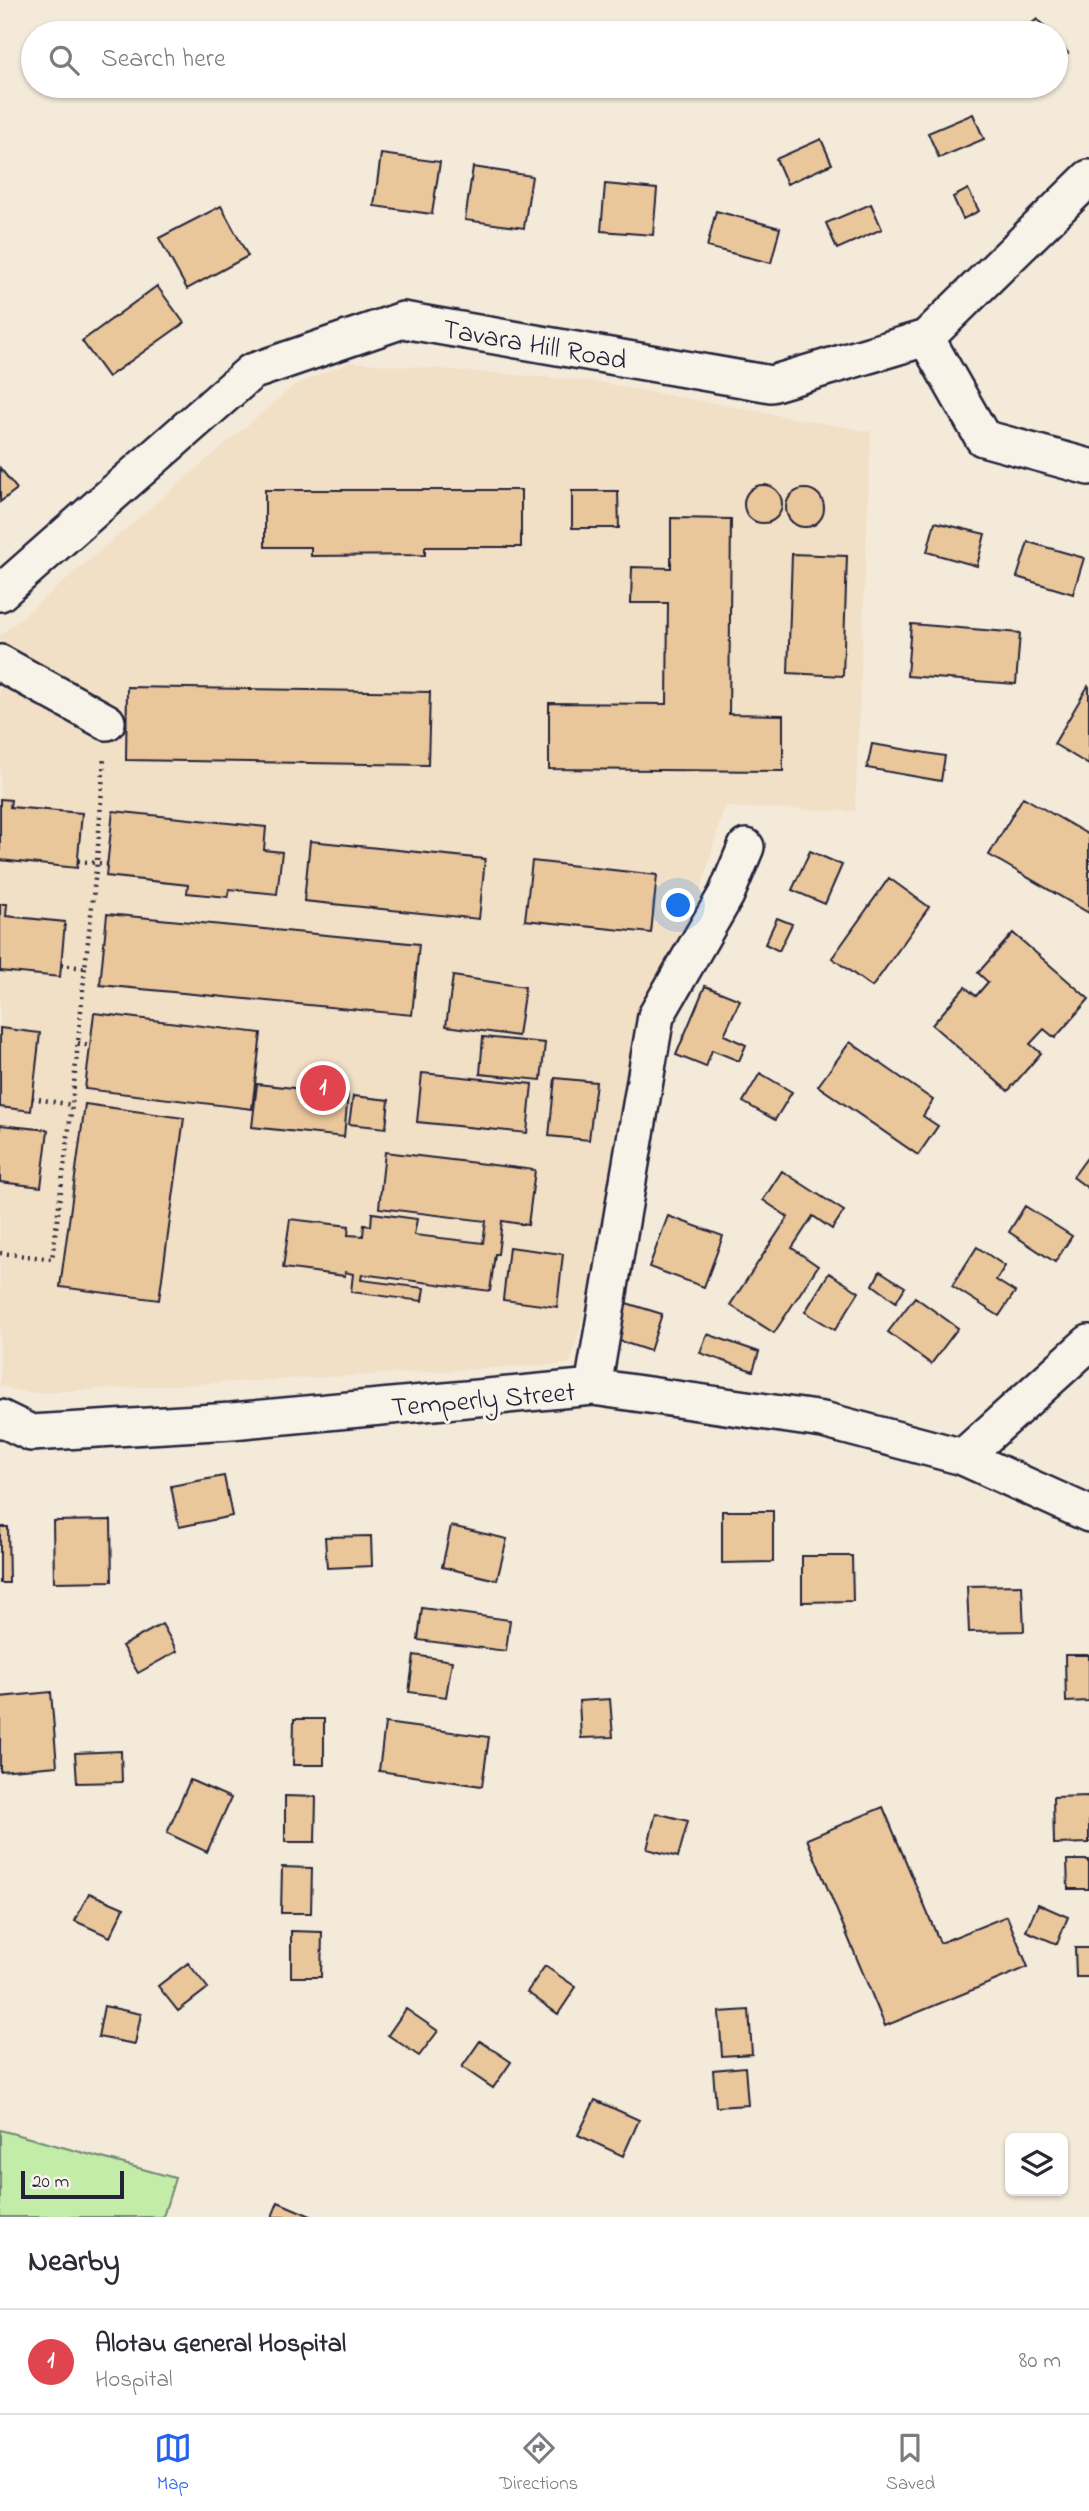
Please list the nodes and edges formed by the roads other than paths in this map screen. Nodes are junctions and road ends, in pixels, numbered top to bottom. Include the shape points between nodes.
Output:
1 (1089, 178) edge
2 (926, 338) junction
3 (1089, 467) edge
4 (0, 593) edge
5 (0, 663) edge
6 (107, 722) road end
7 (746, 847) dead end
8 (1089, 1343) edge
9 (593, 1387) junction
10 (0, 1419) edge
11 (964, 1457) junction
12 (1089, 1514) edge

1 - 2 street, Tavara Hill Road
2 - 3 street via 983,438
2 - 4 street, Tavara Hill Road via 771,384 403,320 251,372
5 - 6 street
7 - 9 street via 726,895 656,1016
8 - 11 street
9 - 10 street, Temperly Street via 232,1421 31,1433
9 - 11 street, Temperly Street via 823,1420
11 - 12 street, Temperly Street

